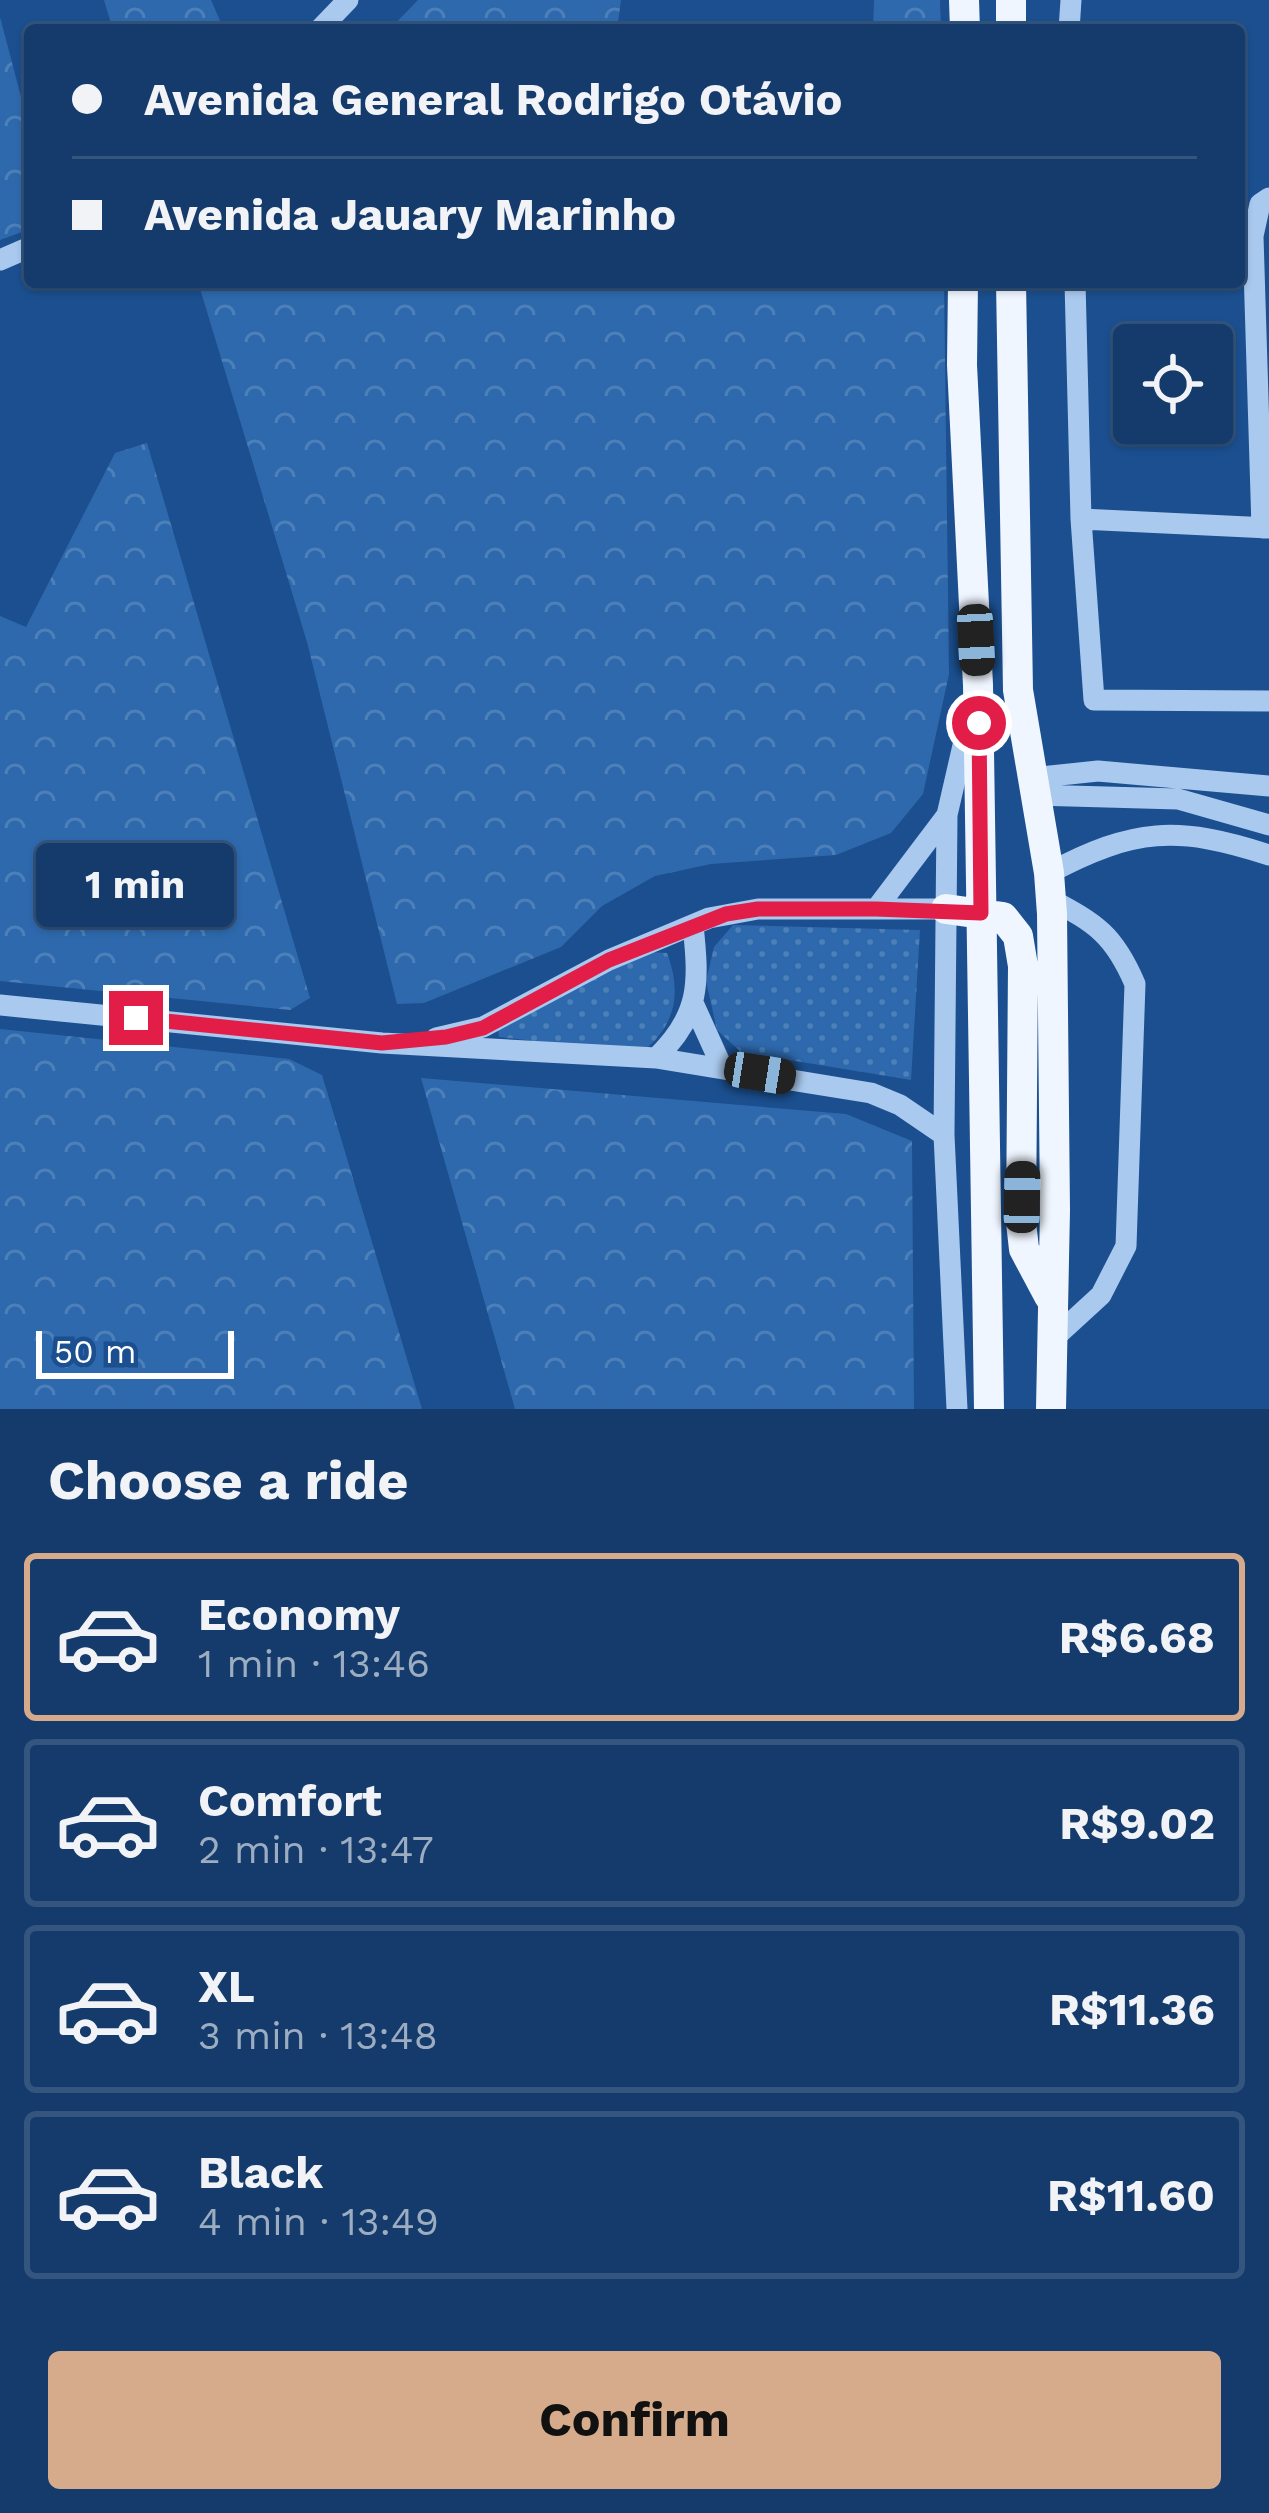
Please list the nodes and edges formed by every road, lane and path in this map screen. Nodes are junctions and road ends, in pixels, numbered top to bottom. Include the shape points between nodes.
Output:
1 (348, 0) edge
2 (325, 24) edge
3 (1269, 198) edge
4 (963, 288) edge
5 (1010, 288) edge
6 (1075, 288) edge
7 (1082, 519) junction
8 (1266, 528) edge
9 (978, 686) junction
10 (1269, 701) edge
11 (1032, 786) junction
12 (1269, 786) edge
13 (947, 815) junction
14 (1269, 825) edge
15 (1269, 855) edge
16 (1050, 886) junction
17 (876, 909) junction
18 (946, 909) junction
19 (981, 913) junction
20 (693, 925) junction
21 (0, 1005) edge
22 (694, 1005) junction
23 (382, 1043) junction
24 (656, 1058) junction
25 (722, 1067) junction
26 (944, 1135) junction
27 (1052, 1301) junction
28 (1053, 1339) junction
29 (957, 1409) edge
30 (988, 1409) edge
31 (1052, 1409) edge

1 - 2 street
3 - 8 street via 1253,236
4 - 9 main road
5 - 11 main road via 1018,690
6 - 7 street
7 - 8 street
7 - 10 street via 1094,700
9 - 13 street
9 - 19 main road
11 - 12 street via 1098,771
11 - 14 street via 1178,800
11 - 16 main road
13 - 17 street
13 - 18 street
15 - 16 street via 1203,837 1123,838
16 - 27 main road
16 - 28 street via 1120,948 1136,984 1126,1246 1101,1295
17 - 18 street
17 - 20 street via 758,909
18 - 19 main road
18 - 26 street
19 - 27 main road via 1003,917 1018,936 1024,1249
19 - 30 main road
20 - 22 street
20 - 23 street via 483,1028
21 - 23 street
22 - 24 street
22 - 25 street
23 - 24 street
24 - 25 street
25 - 26 street via 872,1093
26 - 29 street
27 - 28 main road
28 - 31 main road

